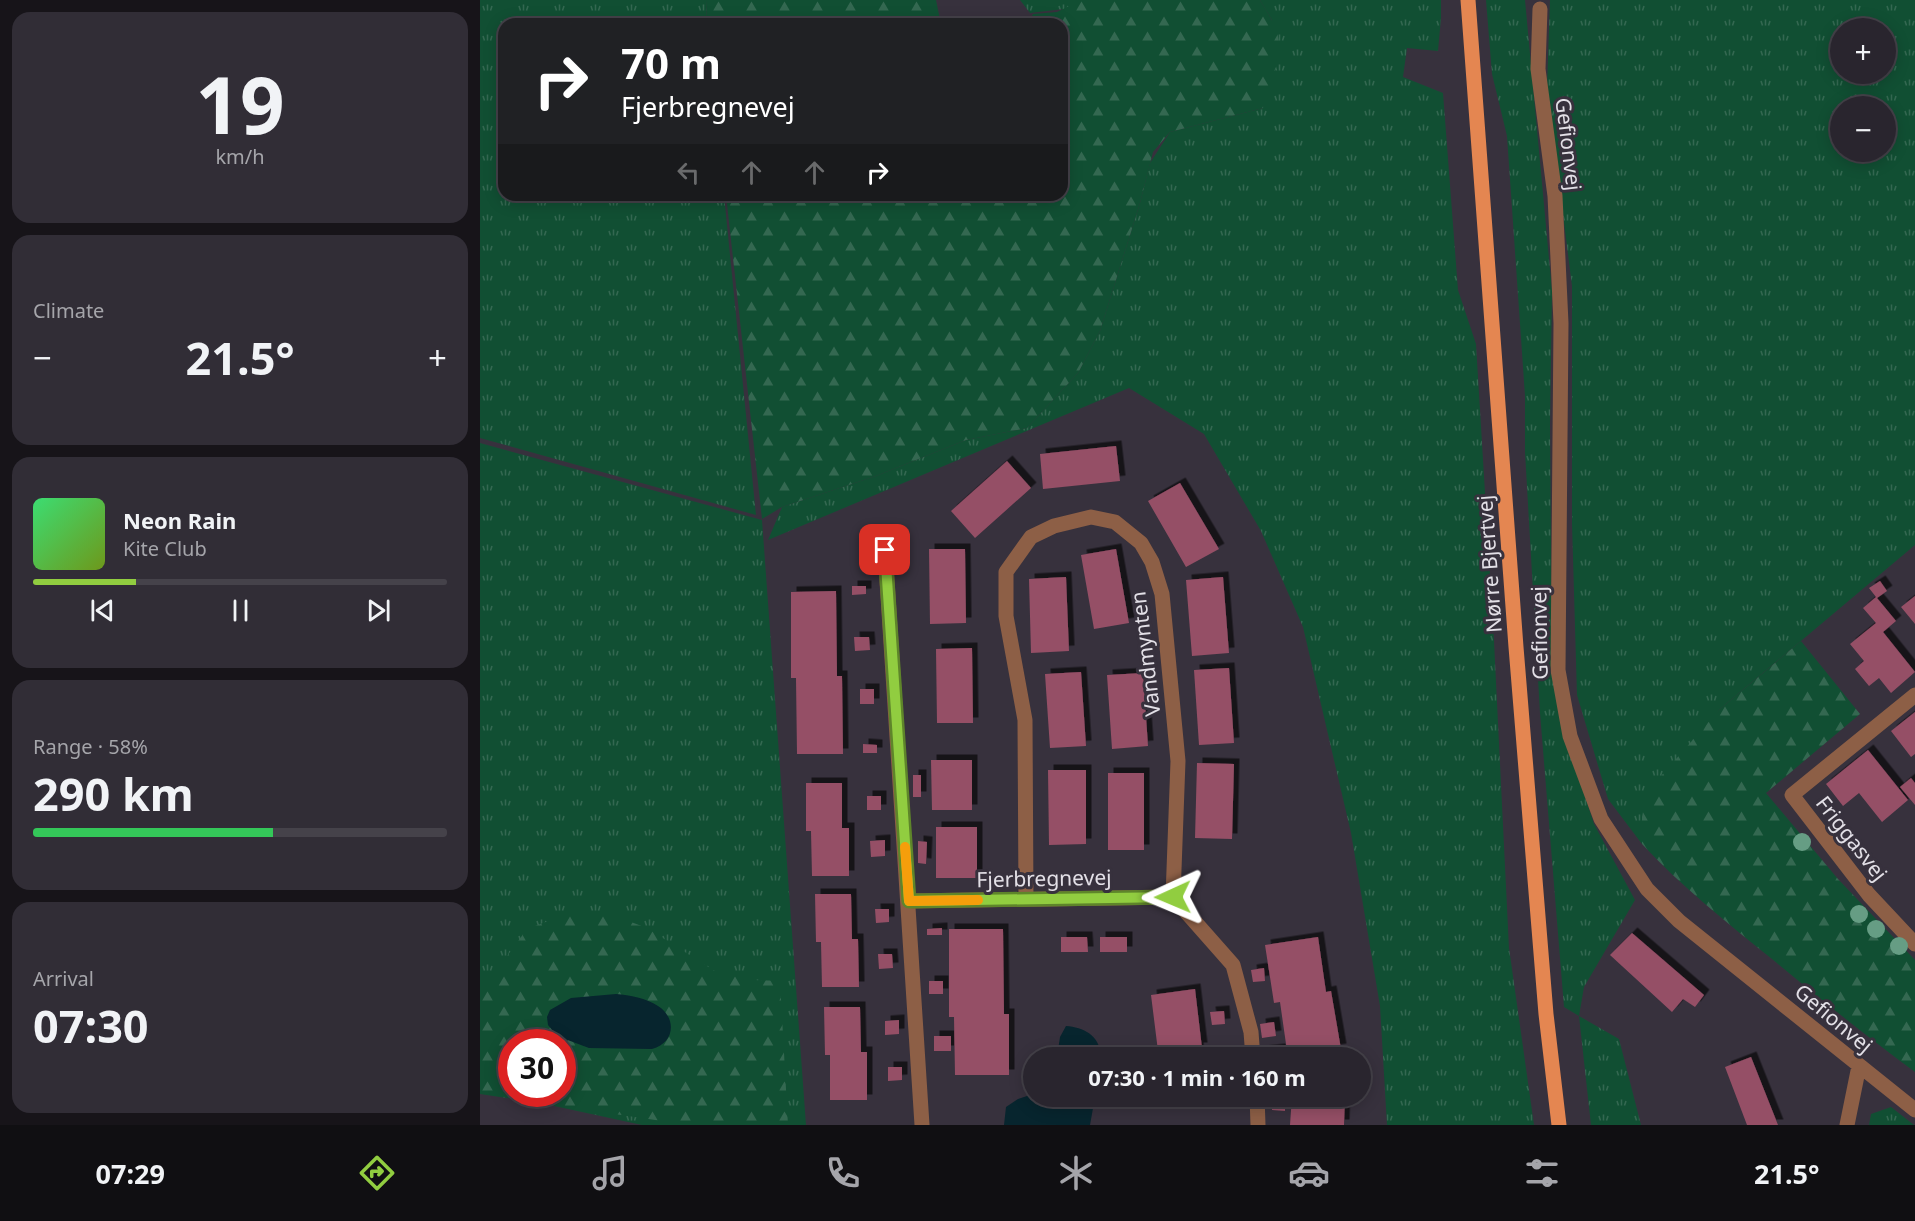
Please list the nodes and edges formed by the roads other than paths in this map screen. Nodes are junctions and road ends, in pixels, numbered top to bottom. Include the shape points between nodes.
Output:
1 (1468, 0) edge
2 (1540, 9) dead end
3 (885, 550) dead end
4 (1915, 695) edge
5 (1173, 897) junction
6 (1026, 899) junction
7 (909, 901) junction
8 (1915, 944) edge
9 (1252, 1047) edge
10 (1859, 1066) junction
11 (1257, 1107) edge
12 (1915, 1110) edge
13 (922, 1125) edge
14 (1258, 1125) edge
15 (1559, 1125) edge
16 (1847, 1125) edge

1 - 15 main road, Nørre Bjertvej via 1517,659
2 - 10 street, Gefionvej via 1538,69 1555,196 1561,323 1558,670 1570,736 1601,819 1647,890 1679,921
3 - 7 street
4 - 8 street, Friggasvej via 1792,795 1869,895
5 - 6 street, Fjerbregnevej
5 - 6 street, Vandmynten via 1178,761 1162,594 1141,543 1114,522 1090,517 1054,526 1031,537 1006,572 1006,616 1026,720
5 - 9 street via 1233,965
6 - 7 street, Fjerbregnevej
7 - 13 street
10 - 12 street, Gefionvej
10 - 16 street
11 - 14 street

